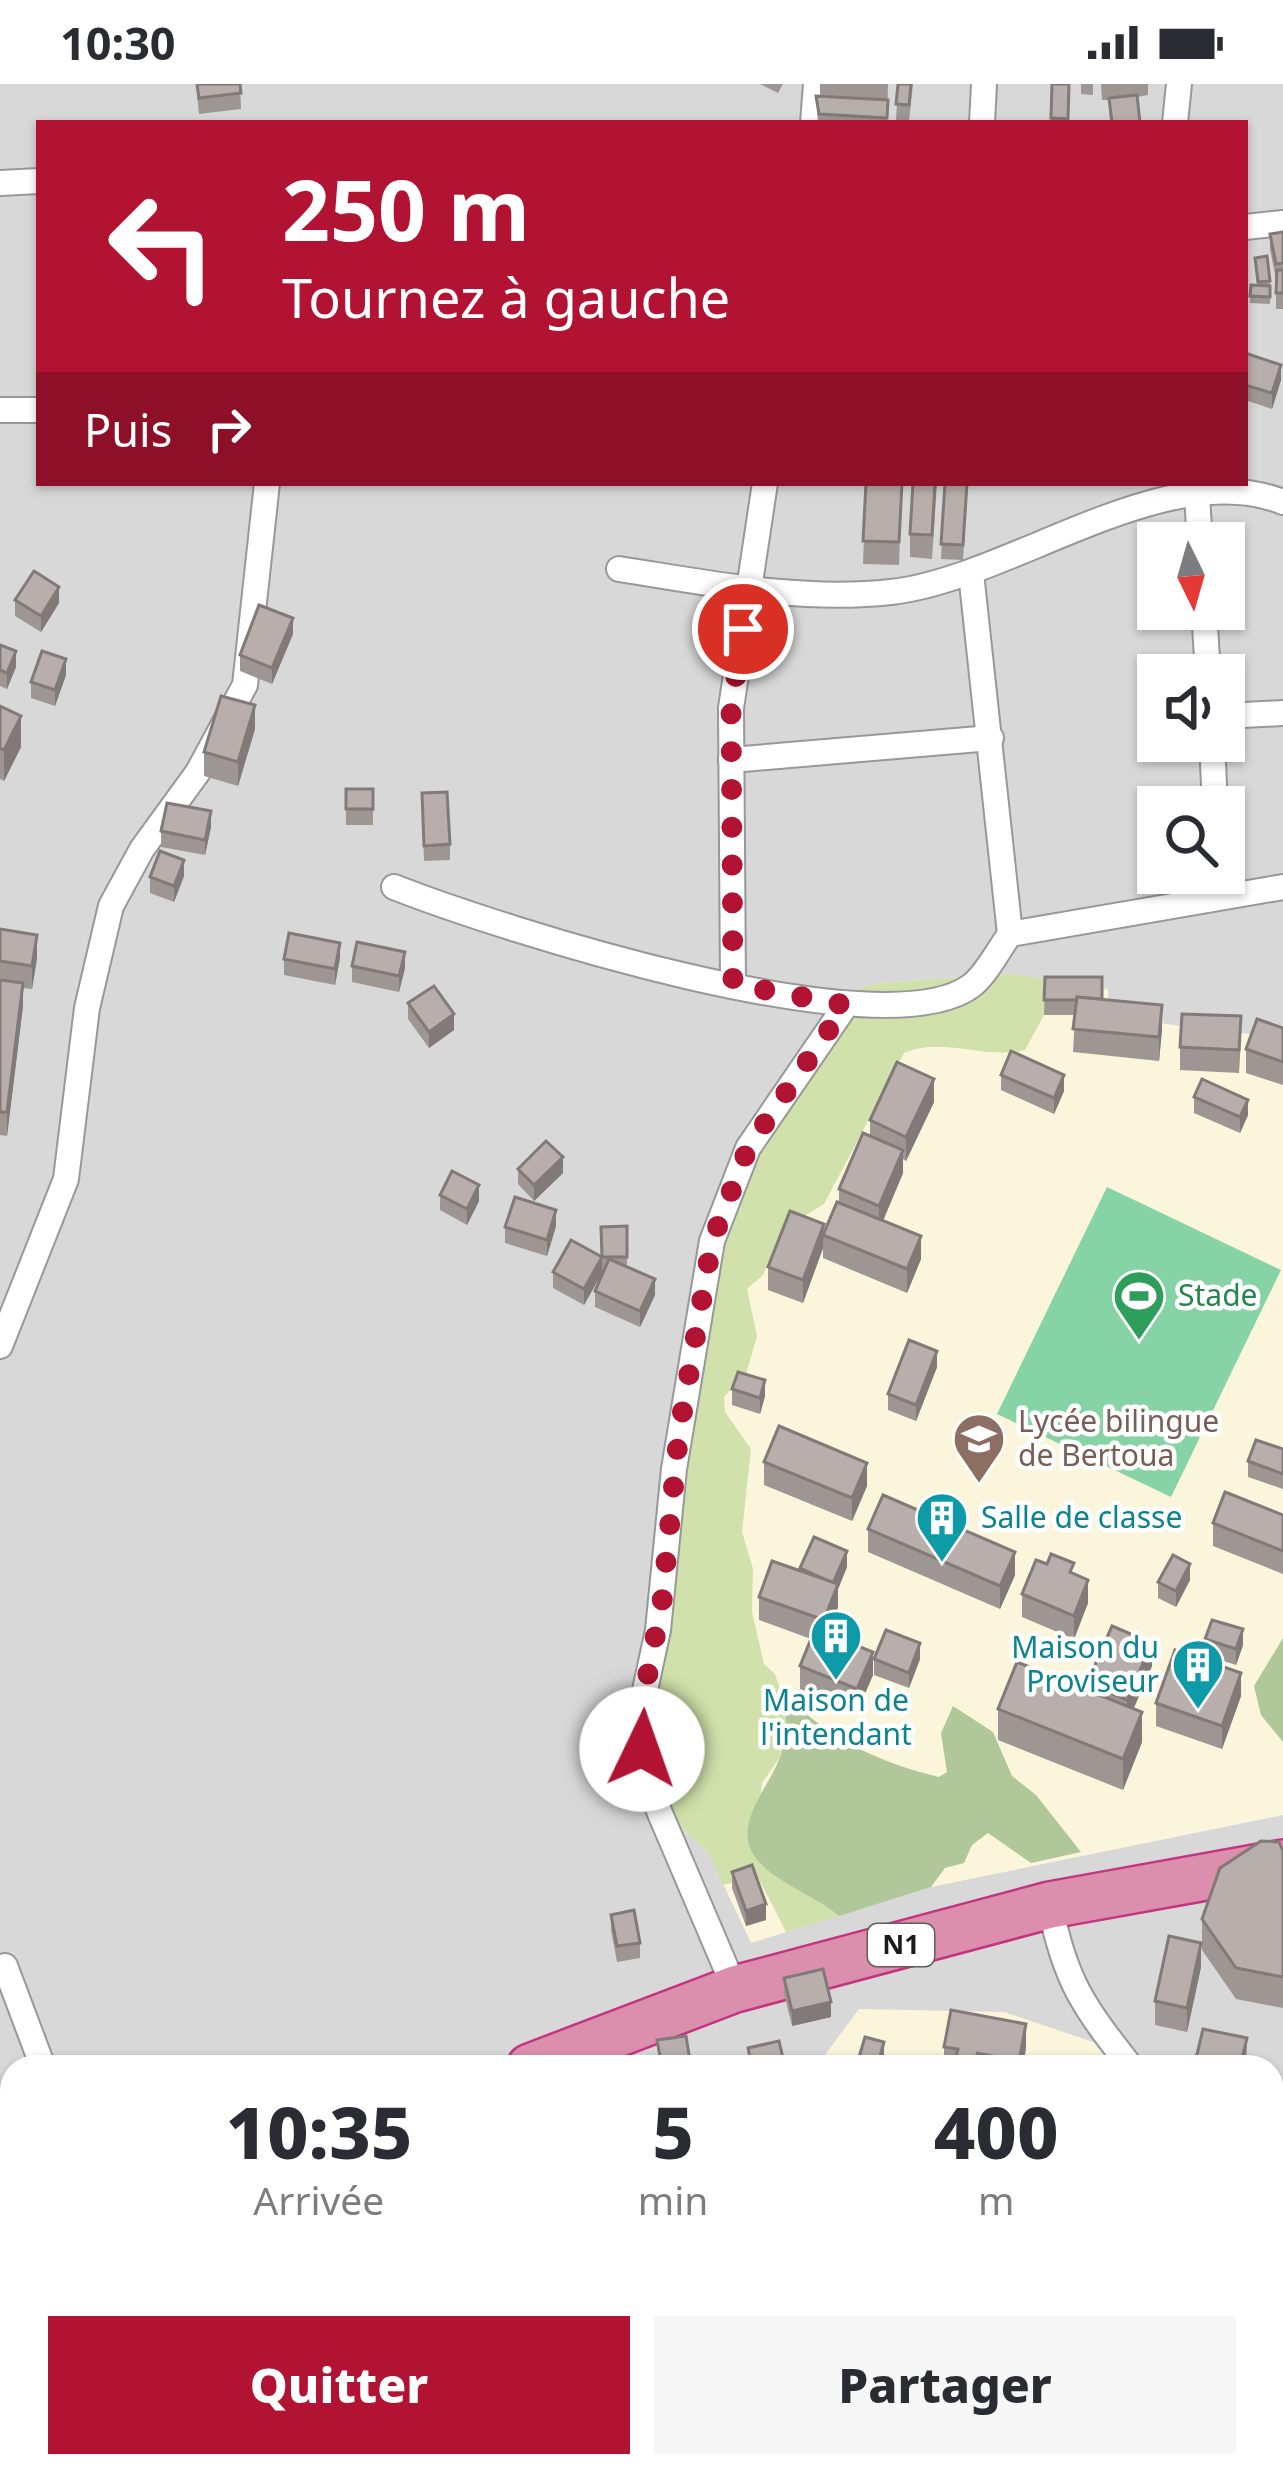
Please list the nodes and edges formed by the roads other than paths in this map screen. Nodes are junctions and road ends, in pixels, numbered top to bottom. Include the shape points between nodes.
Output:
1 (816, 84) edge
2 (984, 84) edge
3 (1179, 84) edge
4 (813, 120) edge
5 (982, 120) edge
6 (1175, 120) edge
7 (36, 181) edge
8 (0, 182) edge
9 (1283, 223) edge
10 (1248, 227) edge
11 (0, 410) edge
12 (36, 410) edge
13 (267, 486) edge
14 (765, 486) edge
15 (1223, 486) edge
16 (1197, 496) junction
17 (1283, 502) edge
18 (1199, 522) edge
19 (619, 569) dead end
20 (971, 573) junction
21 (750, 590) junction
22 (1283, 713) edge
23 (1245, 715) edge
24 (991, 738) junction
25 (731, 760) junction
26 (1245, 885) edge
27 (394, 886) dead end
28 (1283, 887) edge
29 (1187, 894) edge
30 (1010, 934) junction
31 (733, 984) junction
32 (846, 1005) junction
33 (5, 1314) edge
34 (0, 1346) edge
35 (1283, 1863) edge
36 (1050, 1905) junction
37 (5, 1966) dead end
38 (735, 1990) junction
39 (38, 2055) edge
40 (562, 2055) edge
41 (1121, 2055) edge

1 - 4 street
2 - 5 street
3 - 6 street
7 - 8 street
9 - 10 street
11 - 12 street
13 - 33 street via 245,685 111,906 87,1008 66,1179
14 - 21 street
15 - 16 street
15 - 17 street
16 - 18 street
16 - 20 street via 1094,520
19 - 21 street
20 - 21 street via 894,592
20 - 24 street
21 - 25 street
22 - 23 street
24 - 25 street
24 - 30 street
25 - 31 street
26 - 28 street
27 - 31 street via 478,920
29 - 30 street via 1108,920
30 - 32 street via 971,986 922,1000
31 - 32 street
32 - 38 street via 748,1148 712,1241 642,1704 642,1749 659,1811
33 - 34 street
35 - 36 highway, N1
36 - 38 highway, N1
36 - 41 street via 1061,1964
37 - 39 street
38 - 40 highway, N1

